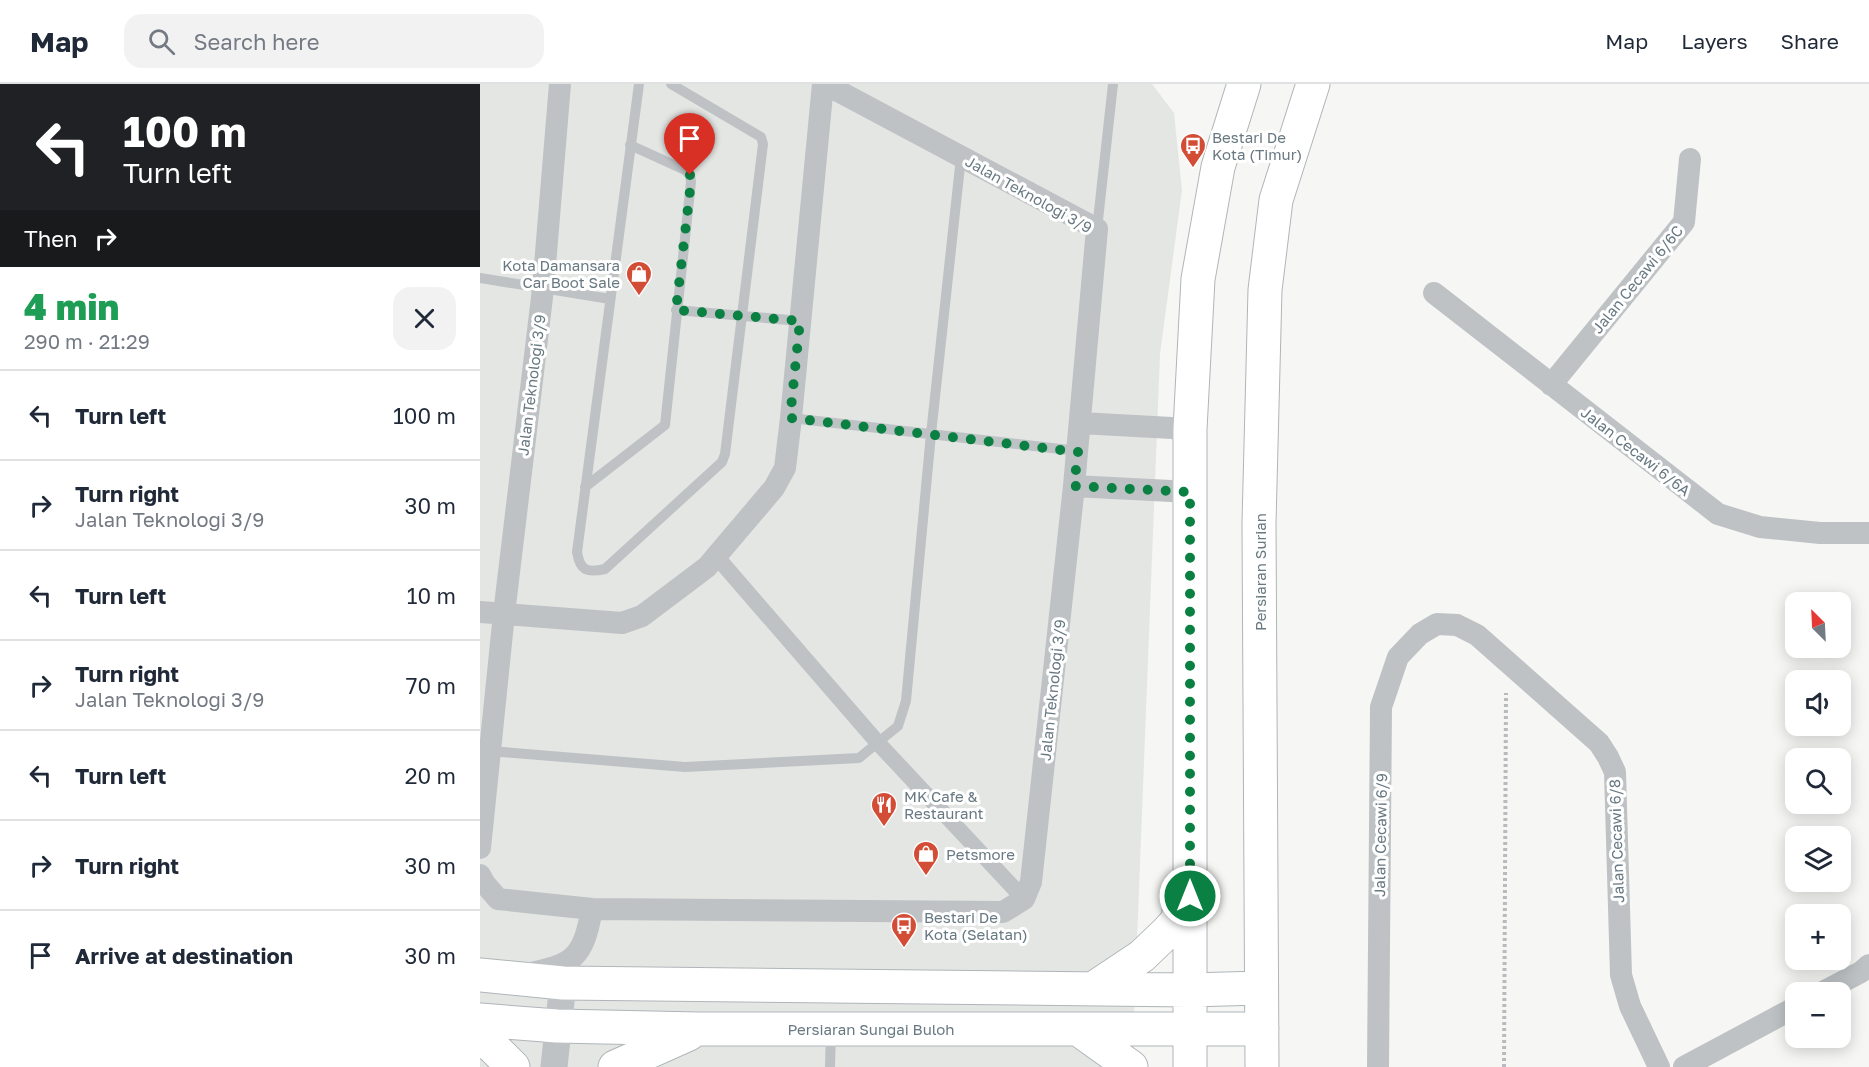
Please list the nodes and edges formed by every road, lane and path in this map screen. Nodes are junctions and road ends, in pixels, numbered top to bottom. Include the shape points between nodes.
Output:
1 (560, 84) edge
2 (639, 84) edge
3 (671, 84) edge
4 (824, 84) edge
5 (1113, 84) edge
6 (1244, 84) edge
7 (1312, 84) edge
8 (630, 145) junction
9 (962, 157) junction
10 (1690, 159) dead end
11 (1097, 229) junction
12 (480, 278) edge
13 (543, 288) junction
14 (1434, 293) dead end
15 (610, 299) junction
16 (676, 310) junction
17 (742, 316) junction
18 (800, 321) junction
19 (1551, 385) junction
20 (790, 418) junction
21 (1080, 423) junction
22 (1190, 429) junction
23 (931, 434) junction
24 (1078, 452) junction
25 (1074, 486) junction
26 (585, 487) junction
27 (1190, 492) junction
28 (1869, 533) edge
29 (716, 556) junction
30 (480, 612) edge
31 (504, 614) junction
32 (1437, 624) joint
33 (1506, 661) junction
34 (878, 743) junction
35 (490, 750) junction
36 (1190, 828) junction
37 (480, 848) edge
38 (480, 875) edge
39 (1024, 899) junction
40 (592, 909) junction
41 (1869, 965) edge
42 (492, 977) edge
43 (1842, 982) edge
44 (563, 983) junction
45 (1094, 988) junction
46 (1261, 988) junction
47 (1189, 990) junction
48 (1785, 1013) edge
49 (480, 1020) edge
50 (557, 1026) junction
51 (699, 1029) junction
52 (831, 1029) junction
53 (1078, 1029) junction
54 (1190, 1029) junction
55 (1262, 1029) junction
56 (480, 1038) edge
57 (513, 1067) edge
58 (554, 1067) edge
59 (615, 1067) edge
60 (830, 1067) edge
61 (1131, 1067) edge
62 (1190, 1067) edge
63 (1262, 1067) edge
64 (1377, 1067) edge
65 (1504, 1067) edge
66 (1659, 1067) edge
67 (1684, 1067) edge

1 - 13 street, Jalan Teknologi 3/9
2 - 8 lane
3 - 17 lane via 761,137
4 - 9 street, Jalan Teknologi 3/9
4 - 18 street, Jalan Teknologi 3/9
5 - 11 lane
6 - 22 main road via 1218,167 1198,279
7 - 46 main road, Persiaran Surian via 1276,200 1265,290 1259,523
8 - 15 lane
8 - 16 lane via 690,175
9 - 11 street, Jalan Teknologi 3/9
9 - 23 lane
10 - 19 street, Jalan Cecawi 6/6C via 1684,222
11 - 21 street, Jalan Teknologi 3/9
12 - 13 lane
13 - 15 lane
13 - 31 street, Jalan Teknologi 3/9
14 - 19 street, Jalan Cecawi 6/6A
15 - 26 lane
16 - 17 lane
16 - 26 lane via 665,425
17 - 18 lane
17 - 26 lane via 722,462 605,569 593,572 584,570 577,552
18 - 20 street, Jalan Teknologi 3/9
19 - 28 street, Jalan Cecawi 6/6A via 1718,514 1760,527
20 - 23 lane
20 - 29 street, Jalan Teknologi 3/9 via 784,468 774,488
21 - 22 street
21 - 24 street, Jalan Teknologi 3/9
22 - 27 main road
23 - 24 lane
23 - 34 lane via 906,701 898,726
24 - 25 street, Jalan Teknologi 3/9
25 - 27 street
25 - 39 street, Jalan Teknologi 3/9 via 1031,882
27 - 36 main road
29 - 31 street, Jalan Teknologi 3/9 via 642,616 622,623
29 - 34 street
30 - 31 street
31 - 35 street, Jalan Teknologi 3/9
32 - 33 street, Jalan Cecawi 6/8 via 1457,625 1477,635
32 - 64 street, Jalan Cecawi 6/9 via 1420,634 1398,657 1381,707
33 - 65 path
33 - 66 street, Jalan Cecawi 6/8 via 1599,743 1615,772 1621,975 1630,1005
34 - 35 lane via 859,758 685,767
34 - 39 street
35 - 37 street, Jalan Teknologi 3/9
36 - 45 main road via 1178,920 1142,956
36 - 47 main road
38 - 40 street via 498,899
39 - 40 street via 1003,912
40 - 42 street via 587,937 580,951 567,962 538,972
41 - 43 street
42 - 44 main road
44 - 45 main road
44 - 50 street
45 - 47 main road
46 - 47 main road
46 - 55 main road, Persiaran Surian
47 - 54 main road
48 - 67 street
49 - 50 main road, Persiaran Sungai Buloh
50 - 51 main road, Persiaran Sungai Buloh
50 - 58 street
51 - 52 main road, Persiaran Sungai Buloh
51 - 59 main road
52 - 53 main road, Persiaran Sungai Buloh
52 - 60 lane
53 - 54 main road, Persiaran Sungai Buloh
53 - 61 main road
54 - 55 main road, Persiaran Sungai Buloh
54 - 62 main road
55 - 63 main road, Persiaran Surian
56 - 57 main road

